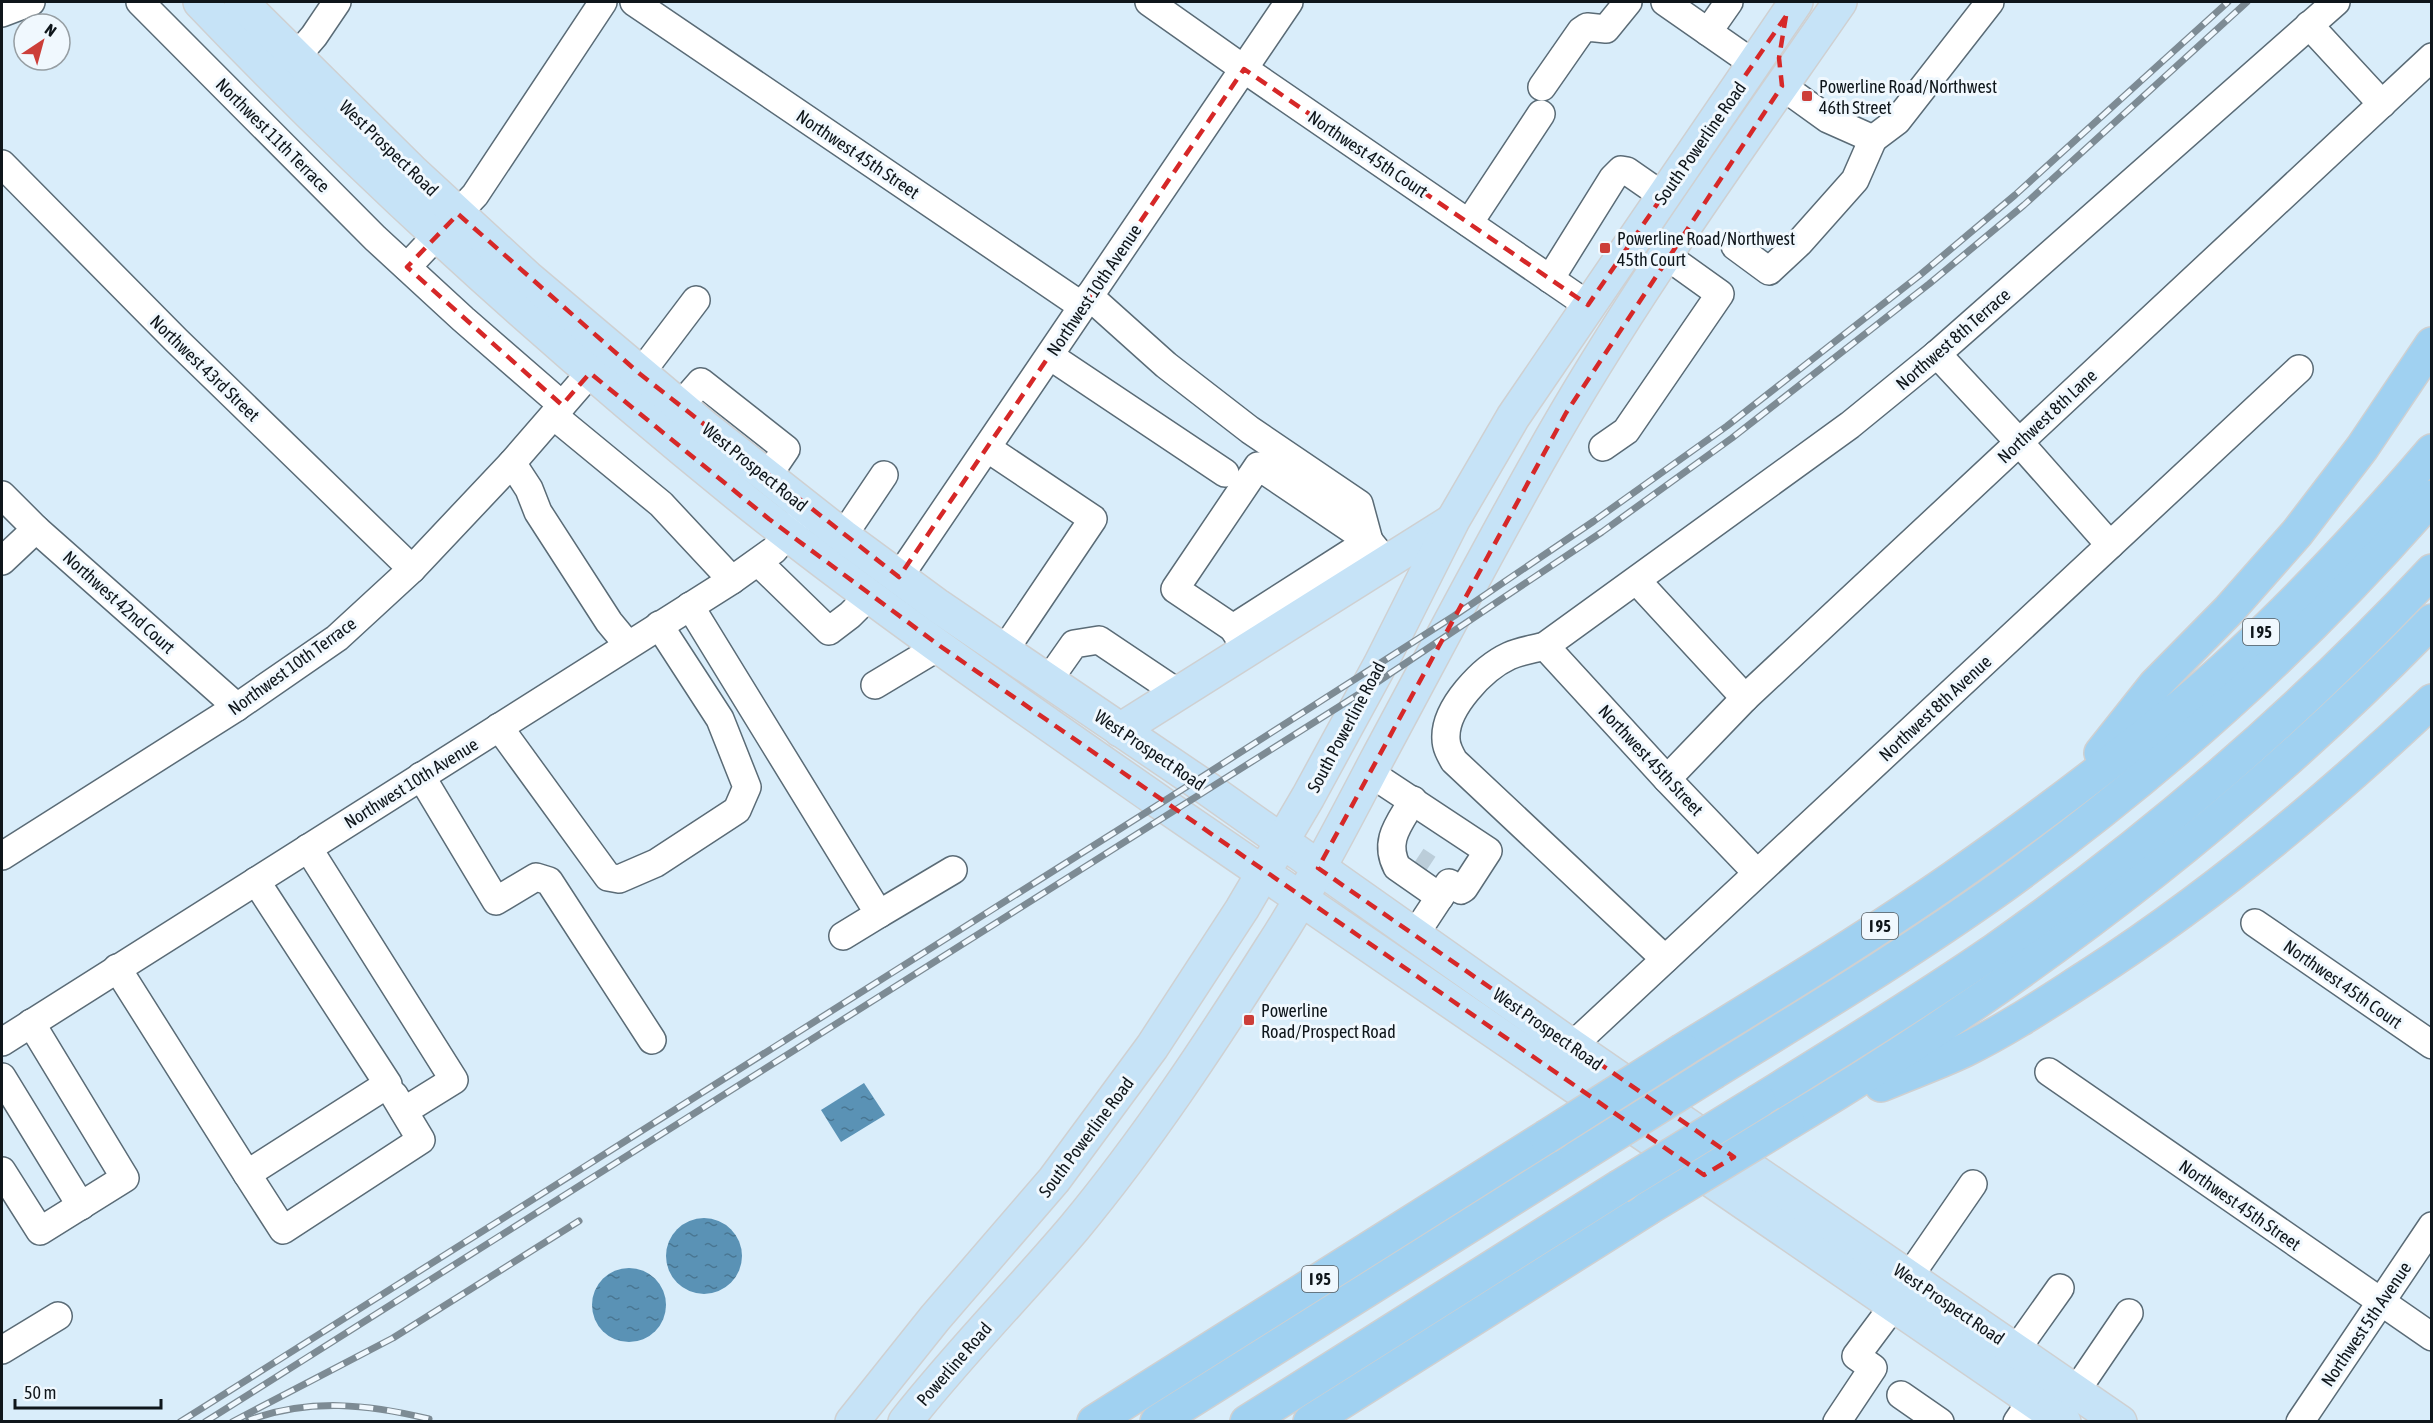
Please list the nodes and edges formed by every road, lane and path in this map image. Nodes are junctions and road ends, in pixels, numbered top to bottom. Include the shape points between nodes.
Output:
1 (31, 2) edge
2 (140, 2) edge
3 (200, 2) edge
4 (242, 2) edge
5 (337, 2) edge
6 (603, 2) edge
7 (634, 2) edge
8 (1149, 2) edge
9 (1289, 2) edge
10 (1628, 2) edge
11 (1665, 2) edge
12 (1729, 2) edge
13 (1840, 2) edge
14 (1990, 2) edge
15 (2336, 2) edge
16 (1791, 9) edge
17 (2, 13) edge
18 (2309, 26) junction
19 (1708, 32) junction
20 (296, 57) junction
21 (2432, 57) edge
22 (1754, 64) junction
23 (1244, 69) junction
24 (1782, 86) junction
25 (1542, 87) dead end
26 (2382, 104) junction
27 (1541, 114) dead end
28 (1758, 121) junction
29 (1873, 139) junction
30 (2, 164) edge
31 (1663, 196) junction
32 (1469, 223) junction
33 (448, 225) junction
34 (1735, 246) dead end
35 (1666, 256) junction
36 (407, 267) junction
37 (1550, 279) junction
38 (696, 300) dead end
39 (1085, 301) junction
40 (1588, 305) junction
41 (2432, 344) edge
42 (1937, 354) junction
43 (1050, 356) junction
44 (2299, 369) dead end
45 (590, 373) junction
46 (640, 374) junction
47 (558, 411) junction
48 (2019, 442) junction
49 (1603, 447) dead end
50 (987, 448) junction
51 (2432, 451) edge
52 (512, 463) junction
53 (1225, 473) dead end
54 (884, 475) dead end
55 (2, 495) edge
56 (2432, 497) edge
57 (1453, 520) junction
58 (799, 522) junction
59 (36, 529) junction
60 (843, 536) junction
61 (2110, 545) junction
62 (1377, 552) junction
63 (2, 561) edge
64 (759, 563) junction
65 (412, 569) junction
66 (2432, 571) edge
67 (899, 577) junction
68 (732, 580) junction
69 (1637, 581) junction
70 (870, 595) junction
71 (690, 606) junction
72 (2432, 621) edge
73 (659, 626) junction
74 (1240, 639) junction
75 (628, 645) junction
76 (940, 646) junction
77 (1545, 646) junction
78 (1004, 651) junction
79 (1048, 681) junction
80 (875, 686) dead end
81 (1178, 693) junction
82 (1745, 698) junction
83 (2432, 701) edge
84 (237, 707) junction
85 (499, 727) junction
86 (1120, 730) junction
87 (1370, 773) junction
88 (421, 776) junction
89 (1667, 779) junction
90 (2071, 792) junction
91 (1413, 800) junction
92 (1282, 842) junction
93 (1391, 843) junction
94 (308, 848) junction
95 (2, 856) edge
96 (1318, 868) junction
97 (953, 870) dead end
98 (1758, 873) junction
99 (1263, 874) junction
100 (1433, 877) junction
101 (256, 880) junction
102 (1300, 899) junction
103 (879, 915) junction
104 (2254, 923) dead end
105 (843, 936) dead end
106 (1414, 936) junction
107 (1665, 959) junction
108 (117, 968) junction
109 (32, 1023) junction
110 (652, 1040) dead end
111 (2, 1042) edge
112 (2432, 1045) edge
113 (1572, 1046) junction
114 (2049, 1072) dead end
115 (2, 1077) edge
116 (388, 1084) junction
117 (404, 1111) junction
118 (1788, 1123) junction
119 (2, 1171) edge
120 (247, 1174) junction
121 (1973, 1184) dead end
122 (81, 1206) junction
123 (2432, 1226) edge
124 (1909, 1277) junction
125 (2060, 1288) dead end
126 (2381, 1301) junction
127 (1894, 1305) junction
128 (1004, 1306) joint
129 (2129, 1313) dead end
130 (58, 1316) dead end
131 (2432, 1337) edge
132 (2, 1350) edge
133 (2016, 1350) junction
134 (2076, 1391) junction
135 (1901, 1395) dead end
136 (2024, 1411) edge
137 (852, 1422) edge
138 (905, 1422) edge
139 (1094, 1422) edge
140 (1157, 1422) edge
141 (1247, 1422) edge
142 (1310, 1422) edge
143 (1837, 1422) edge
144 (1940, 1422) edge
145 (2064, 1422) edge
146 (2120, 1422) edge
147 (2300, 1422) edge

1 - 17 street
2 - 36 street, Northwest 11th Terrace
3 - 33 main road, West Prospect Road via 312,117
4 - 20 main road, West Prospect Road
5 - 20 street
6 - 33 street via 475,195
7 - 39 street, Northwest 45th Street
8 - 23 street, Northwest 45th Court
9 - 23 street, Northwest 10th Avenue
10 - 25 street via 1606,29 1587,27 1581,31
11 - 19 street
12 - 19 street
13 - 24 main road, South Powerline Road
14 - 29 street via 1897,121
15 - 18 street, Northwest 8th Terrace
16 - 22 main road, South Powerline Road
16 - 24 main road via 1779,58
18 - 26 street
18 - 42 street, Northwest 8th Terrace
19 - 22 street
20 - 33 main road, West Prospect Road
21 - 26 street, Northwest 8th Lane
22 - 28 main road via 1760,99
22 - 31 main road, South Powerline Road
23 - 32 street, Northwest 45th Court
23 - 39 street, Northwest 10th Avenue
24 - 28 main road, South Powerline Road
24 - 29 street via 1828,120
26 - 48 street, Northwest 8th Lane
27 - 32 street
28 - 35 main road, South Powerline Road
29 - 34 street via 1855,180 1769,271
30 - 65 street, Northwest 43rd Street
31 - 37 street via 1621,170
31 - 40 main road, South Powerline Road
32 - 37 street, Northwest 45th Court
33 - 36 street
33 - 45 main road, West Prospect Road
33 - 46 main road, West Prospect Road via 527,277
35 - 49 street via 1720,294 1626,431
35 - 87 main road, South Powerline Road via 1539,459
36 - 47 street, Northwest 11th Terrace
37 - 40 street, Northwest 45th Court
38 - 46 street
39 - 43 street, Northwest 10th Avenue
39 - 62 street, Northwest 45th Street via 1250,430 1359,504
40 - 57 main road, South Powerline Road via 1513,417
41 - 90 highway via 2367,441 2304,524 2229,610 2155,685
42 - 48 street
42 - 69 street, Northwest 8th Terrace via 1850,425
43 - 50 street, Northwest 10th Avenue
43 - 53 street
44 - 61 street, Northwest 8th Avenue
45 - 47 street, Northwest 10th Terrace
45 - 58 main road, West Prospect Road
46 - 58 main road, West Prospect Road via 767,477
47 - 52 street, Northwest 10th Terrace
47 - 68 street, Northwest 11th Terrace via 661,504
48 - 61 street
48 - 82 street, Northwest 8th Lane
50 - 67 street, Northwest 10th Avenue
50 - 78 street via 1093,519
51 - 90 highway, I 95 via 2235,658
52 - 65 street, Northwest 10th Terrace
52 - 75 street via 538,512
54 - 60 street
55 - 59 street, Northwest 42nd Court
56 - 140 highway, bridge via 2231,702 2121,796 2002,886 1940,929
57 - 62 main road
57 - 92 main road, South Powerline Road via 1336,747
58 - 60 main road, West Prospect Road
58 - 64 street, Northwest 10th Avenue
58 - 70 main road, West Prospect Road
59 - 63 street
59 - 84 street, Northwest 42nd Court
60 - 67 main road, West Prospect Road
61 - 98 street, Northwest 8th Avenue
62 - 74 main road
62 - 74 street via 1258,466 1175,589
64 - 68 street, Northwest 10th Avenue
64 - 70 street via 829,630
65 - 84 street, Northwest 10th Terrace via 337,638
66 - 141 highway, bridge via 2212,781 2110,865 1995,950
67 - 78 main road, West Prospect Road
68 - 71 street, Northwest 10th Avenue
69 - 77 street, Northwest 8th Terrace
69 - 82 street
70 - 76 main road, West Prospect Road
71 - 73 street, Northwest 10th Avenue
71 - 103 street
72 - 118 highway via 2297,751 2132,891 1976,1005
73 - 75 street, Northwest 10th Avenue
73 - 85 street via 720,719 747,787 737,810 656,863 619,879 608,878
74 - 81 main road
75 - 85 street, Northwest 10th Avenue
76 - 80 street
76 - 99 main road, West Prospect Road
77 - 89 street, Northwest 45th Street
77 - 107 street, Northwest 8th Terrace via 1510,656 1478,678 1450,717 1445,738 1448,750 1454,761
78 - 79 main road, West Prospect Road
79 - 81 street via 1074,644 1100,640
79 - 86 main road, West Prospect Road
81 - 86 main road
82 - 89 street, Northwest 8th Lane
83 - 118 highway via 2251,861 2097,971 1966,1049
84 - 95 street, Northwest 10th Terrace
85 - 88 street, Northwest 10th Avenue
86 - 92 main road, West Prospect Road
87 - 91 street
87 - 96 main road, South Powerline Road
88 - 94 street, Northwest 10th Avenue
88 - 110 street via 496,902 536,877 549,881
89 - 98 street, Northwest 45th Street
90 - 139 highway, I 95, bridge via 1943,885
91 - 93 street
91 - 100 street via 1488,851 1461,890
92 - 96 main road, West Prospect Road
92 - 99 main road, South Powerline Road
93 - 100 street
93 - 100 street via 1397,867
94 - 101 street, Northwest 10th Avenue
94 - 117 street via 454,1080
96 - 102 main road, South Powerline Road
96 - 106 main road, West Prospect Road
97 - 103 street
98 - 107 street, Northwest 8th Avenue
99 - 102 main road, West Prospect Road
99 - 137 main road, South Powerline Road via 1152,1047 1082,1144
100 - 106 street
101 - 108 street, Northwest 10th Avenue
101 - 116 street
102 - 127 main road, West Prospect Road
102 - 128 main road, South Powerline Road via 1146,1134 1073,1228
103 - 105 street
104 - 112 street, Northwest 45th Court
106 - 113 main road, West Prospect Road
107 - 113 street, Northwest 8th Avenue
108 - 109 street, Northwest 10th Avenue
108 - 120 street
109 - 111 street, Northwest 10th Avenue
109 - 122 street via 125,1178
113 - 124 main road, West Prospect Road
114 - 126 street, Northwest 45th Street
115 - 122 street
116 - 117 street
116 - 120 street
117 - 120 street via 421,1140 283,1230
118 - 142 highway, bridge
119 - 122 street via 40,1231
121 - 124 street
123 - 126 street, Northwest 5th Avenue
124 - 133 main road, West Prospect Road
125 - 133 street
126 - 131 street, Northwest 45th Street
126 - 147 street, Northwest 5th Avenue
127 - 136 main road, West Prospect Road
127 - 143 street via 1856,1356 1873,1368
128 - 138 main road, Powerline Road
129 - 134 street
130 - 132 street
133 - 134 main road, West Prospect Road
134 - 146 main road, West Prospect Road
135 - 144 street
136 - 145 main road, West Prospect Road

